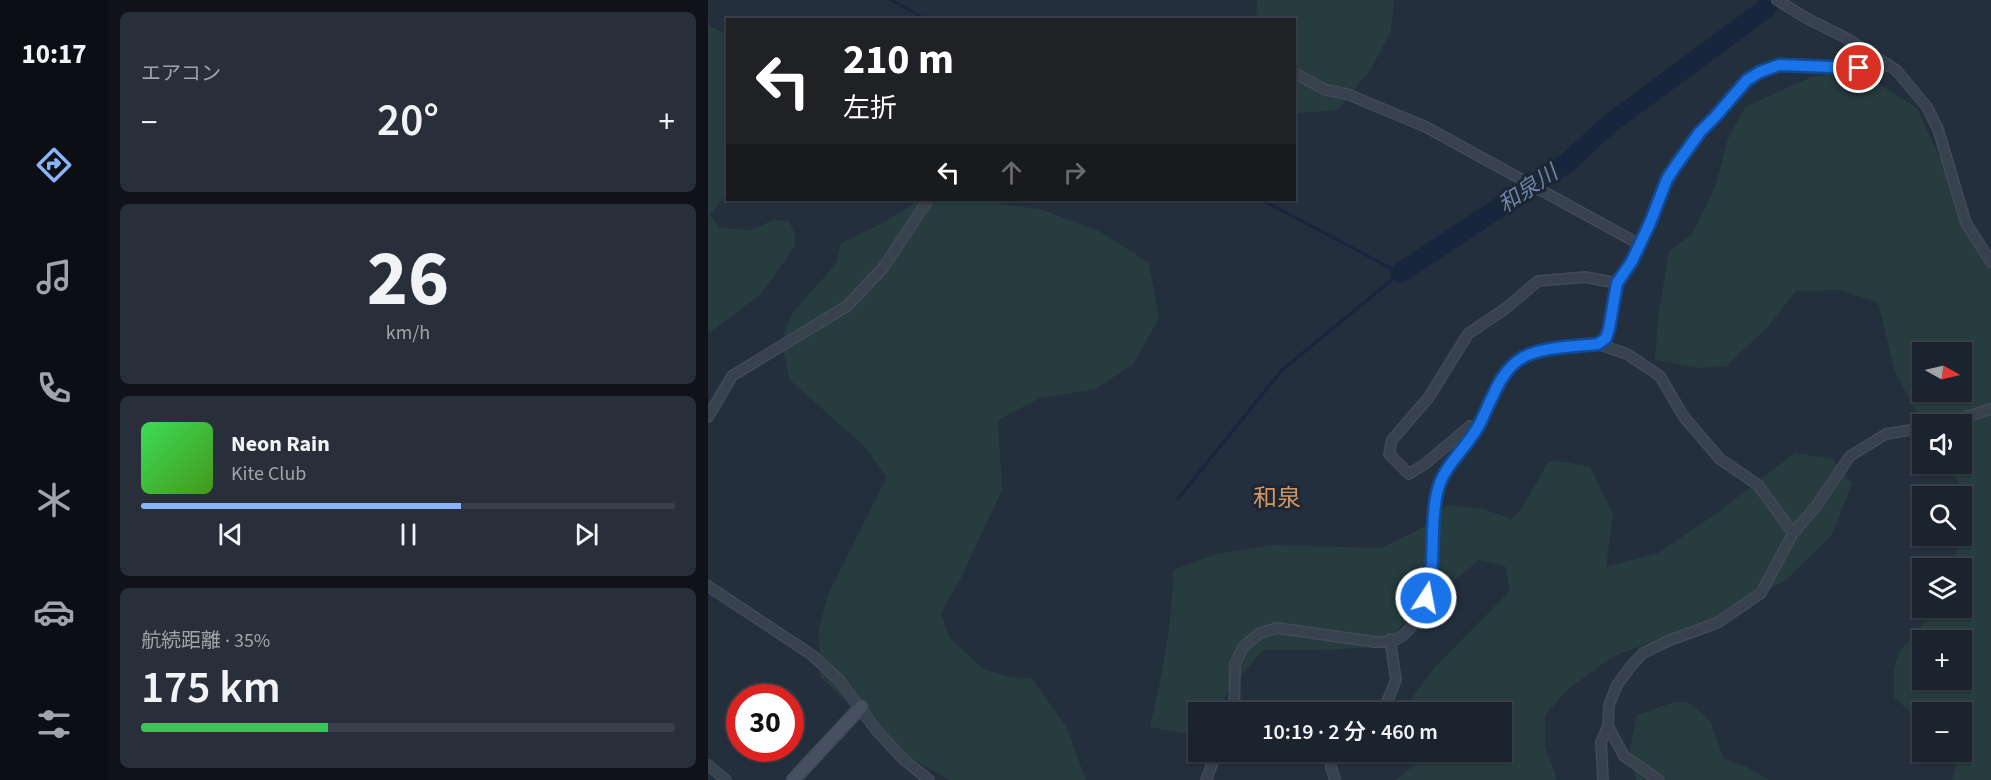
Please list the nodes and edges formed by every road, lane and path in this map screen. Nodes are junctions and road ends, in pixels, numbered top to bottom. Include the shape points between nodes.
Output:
1 (1779, 1) edge
2 (1889, 65) junction
3 (1296, 74) edge
4 (927, 201) edge
5 (1639, 244) junction
6 (1991, 262) edge
7 (1617, 283) junction
8 (1598, 344) junction
9 (1991, 409) edge
10 (1972, 415) edge
11 (708, 417) edge
12 (1470, 426) dead end
13 (1912, 430) edge
14 (1794, 533) junction
15 (708, 586) edge
16 (1390, 640) junction
17 (1234, 702) edge
18 (1387, 702) edge
19 (861, 707) junction
20 (1608, 726) junction
21 (1213, 762) edge
22 (1330, 762) edge
23 (708, 765) edge
24 (726, 780) edge
25 (793, 780) edge
26 (929, 780) edge
27 (1206, 780) edge
28 (1335, 780) edge
29 (1603, 780) edge
30 (1659, 780) edge

1 - 2 street
2 - 5 street via 1869,69 1779,65 1747,80 1700,132 1667,179
2 - 6 street via 1927,107 1938,129 1966,223
3 - 5 street via 1326,90 1347,93 1426,127
4 - 11 street via 883,268 847,306 732,376
5 - 7 street
7 - 8 street via 1609,329
7 - 12 street via 1585,277 1538,281 1468,334 1429,397 1392,440 1389,454 1409,474
8 - 14 street via 1627,354 1660,376 1684,417 1720,459 1758,484
8 - 16 street via 1529,354 1509,369 1477,428 1443,476 1435,503 1429,588 1414,623 1397,639
9 - 10 street
13 - 14 street via 1886,434 1850,456
14 - 20 street via 1761,593 1717,623 1643,653 1617,685 1609,705
15 - 19 street via 812,655
16 - 17 street via 1375,642 1277,628 1260,633 1243,647 1235,664
16 - 18 street via 1396,680
19 - 25 street
19 - 26 street via 902,758
20 - 29 street via 1601,742
20 - 30 street via 1624,756
21 - 27 street
22 - 28 street
23 - 24 street

